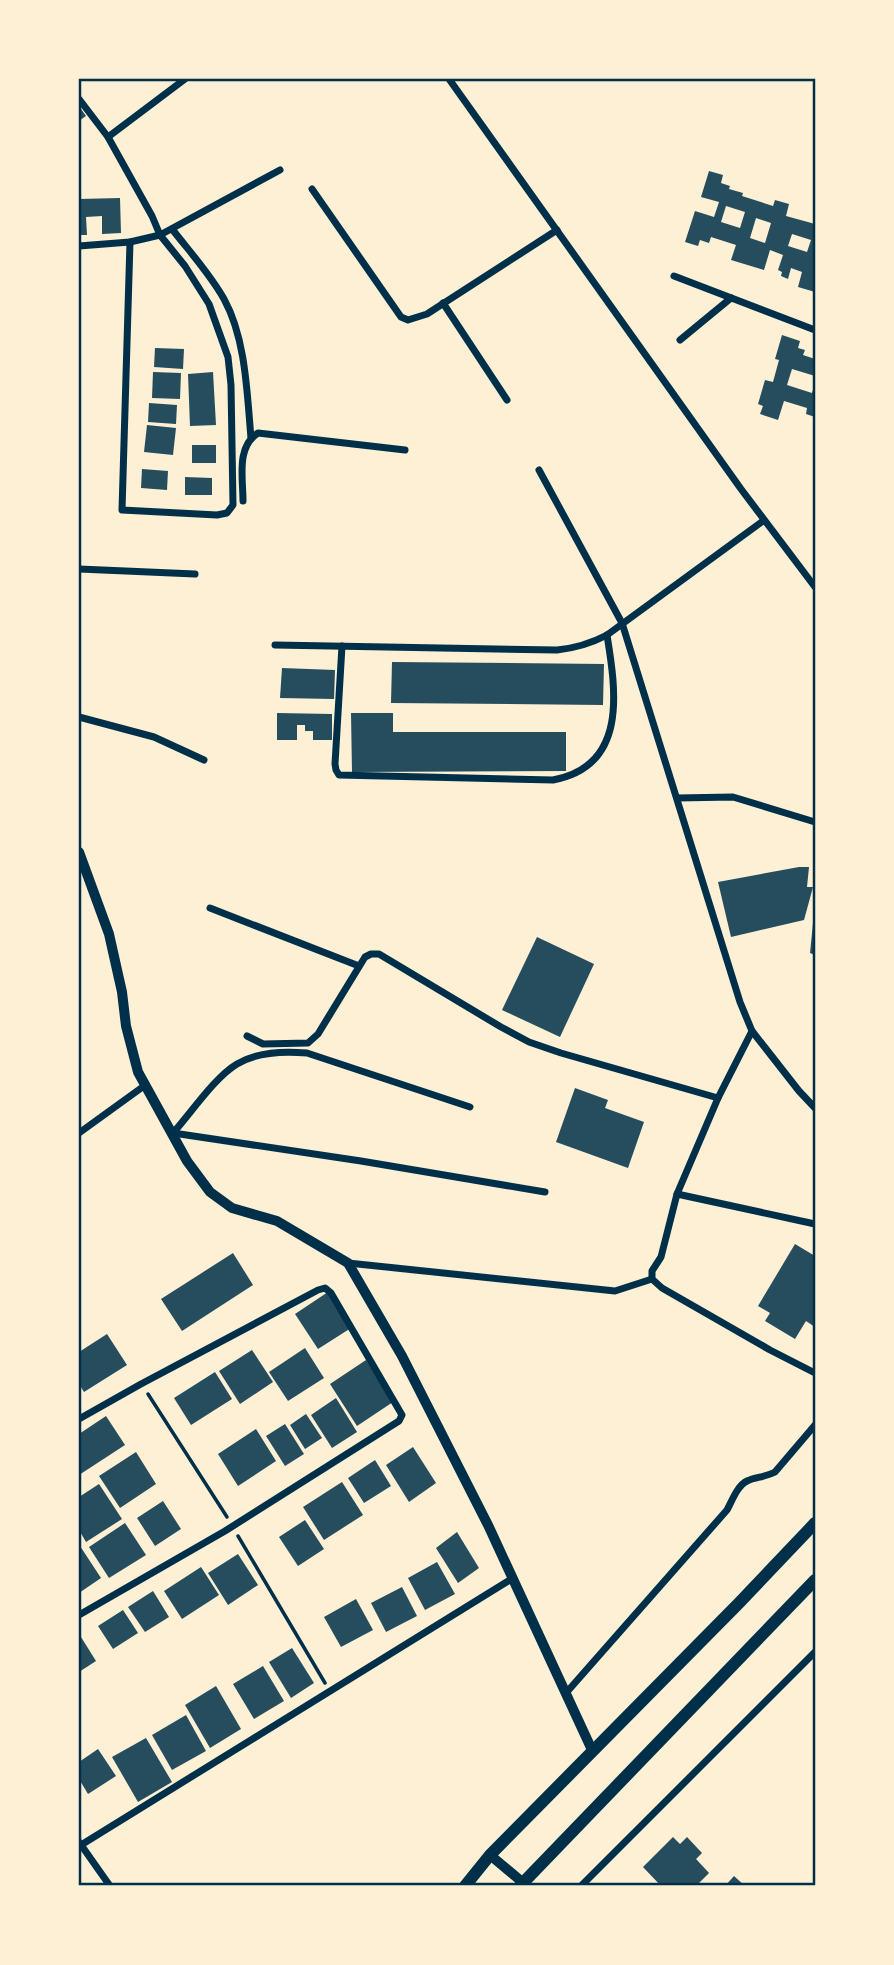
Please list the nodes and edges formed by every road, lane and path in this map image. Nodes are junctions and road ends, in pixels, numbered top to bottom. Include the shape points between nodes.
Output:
1 (185, 79) edge
2 (449, 79) edge
3 (79, 99) edge
4 (108, 137) junction
5 (280, 170) dead end
6 (312, 189) dead end
7 (172, 229) junction
8 (557, 230) junction
9 (160, 235) junction
10 (130, 242) junction
11 (79, 246) edge
12 (674, 276) dead end
13 (731, 298) junction
14 (443, 303) junction
15 (815, 330) edge
16 (680, 340) dead end
17 (507, 400) dead end
18 (251, 438) junction
19 (405, 450) dead end
20 (539, 470) dead end
21 (243, 501) dead end
22 (764, 521) junction
23 (79, 569) edge
24 (195, 573) dead end
25 (815, 587) edge
26 (622, 623) junction
27 (607, 635) junction
28 (275, 645) dead end
29 (342, 646) junction
30 (79, 717) edge
31 (204, 760) dead end
32 (677, 799) junction
33 (815, 822) edge
34 (79, 852) edge
35 (82, 870) edge
36 (210, 908) dead end
37 (359, 966) junction
38 (752, 1031) junction
39 (247, 1036) dead end
40 (144, 1086) junction
41 (718, 1098) junction
42 (470, 1107) dead end
43 (815, 1108) edge
44 (79, 1133) edge
45 (173, 1133) junction
46 (545, 1192) dead end
47 (677, 1194) junction
48 (815, 1224) edge
49 (348, 1263) junction
50 (653, 1279) junction
51 (815, 1373) edge
52 (79, 1419) edge
53 (815, 1425) edge
54 (815, 1523) edge
55 (513, 1578) junction
56 (815, 1580) edge
57 (79, 1615) edge
58 (815, 1652) edge
59 (566, 1693) junction
60 (592, 1750) junction
61 (80, 1843) edge
62 (490, 1855) junction
63 (524, 1885) edge
64 (110, 1886) edge
65 (465, 1886) edge
66 (581, 1886) edge

1 - 4 street
2 - 8 street
3 - 4 street
4 - 9 street
5 - 7 street
6 - 14 street via 401,317 417,318
7 - 9 street
7 - 18 street via 225,301 245,365
8 - 14 street
8 - 22 street
9 - 10 street
9 - 10 street via 209,304 228,357 233,505 227,513 122,510
10 - 11 street
12 - 13 street
13 - 15 street
13 - 16 street
14 - 17 street
18 - 19 street via 258,433
18 - 21 street via 243,455
20 - 26 street
22 - 25 street
22 - 26 street
23 - 24 street
26 - 27 street
26 - 32 street
27 - 29 street via 578,648 557,650
27 - 29 street via 615,691 612,727 593,760 569,778 553,780 339,775 335,764
28 - 29 street
30 - 31 street via 154,737
32 - 33 street via 733,797
32 - 38 street
34 - 35 street
35 - 40 street via 101,909 116,961 126,1026
36 - 37 street
37 - 39 street via 308,1043 263,1044
37 - 41 street via 365,957 379,954 529,1042
38 - 41 street
38 - 43 street
40 - 44 street
40 - 45 street
41 - 47 street
42 - 45 street via 307,1053 286,1051 239,1062
45 - 46 street
45 - 49 street via 210,1192 232,1208 277,1221
47 - 48 street
47 - 50 street
49 - 50 street via 615,1291
49 - 55 street via 402,1356
50 - 51 street
52 - 57 street via 325,1288 402,1418 225,1531
53 - 59 street via 775,1472 740,1488 727,1510
54 - 60 main road
55 - 59 street
55 - 61 street
56 - 63 main road
58 - 66 street
59 - 60 street
60 - 62 main road
61 - 64 street
62 - 63 street
62 - 65 main road

